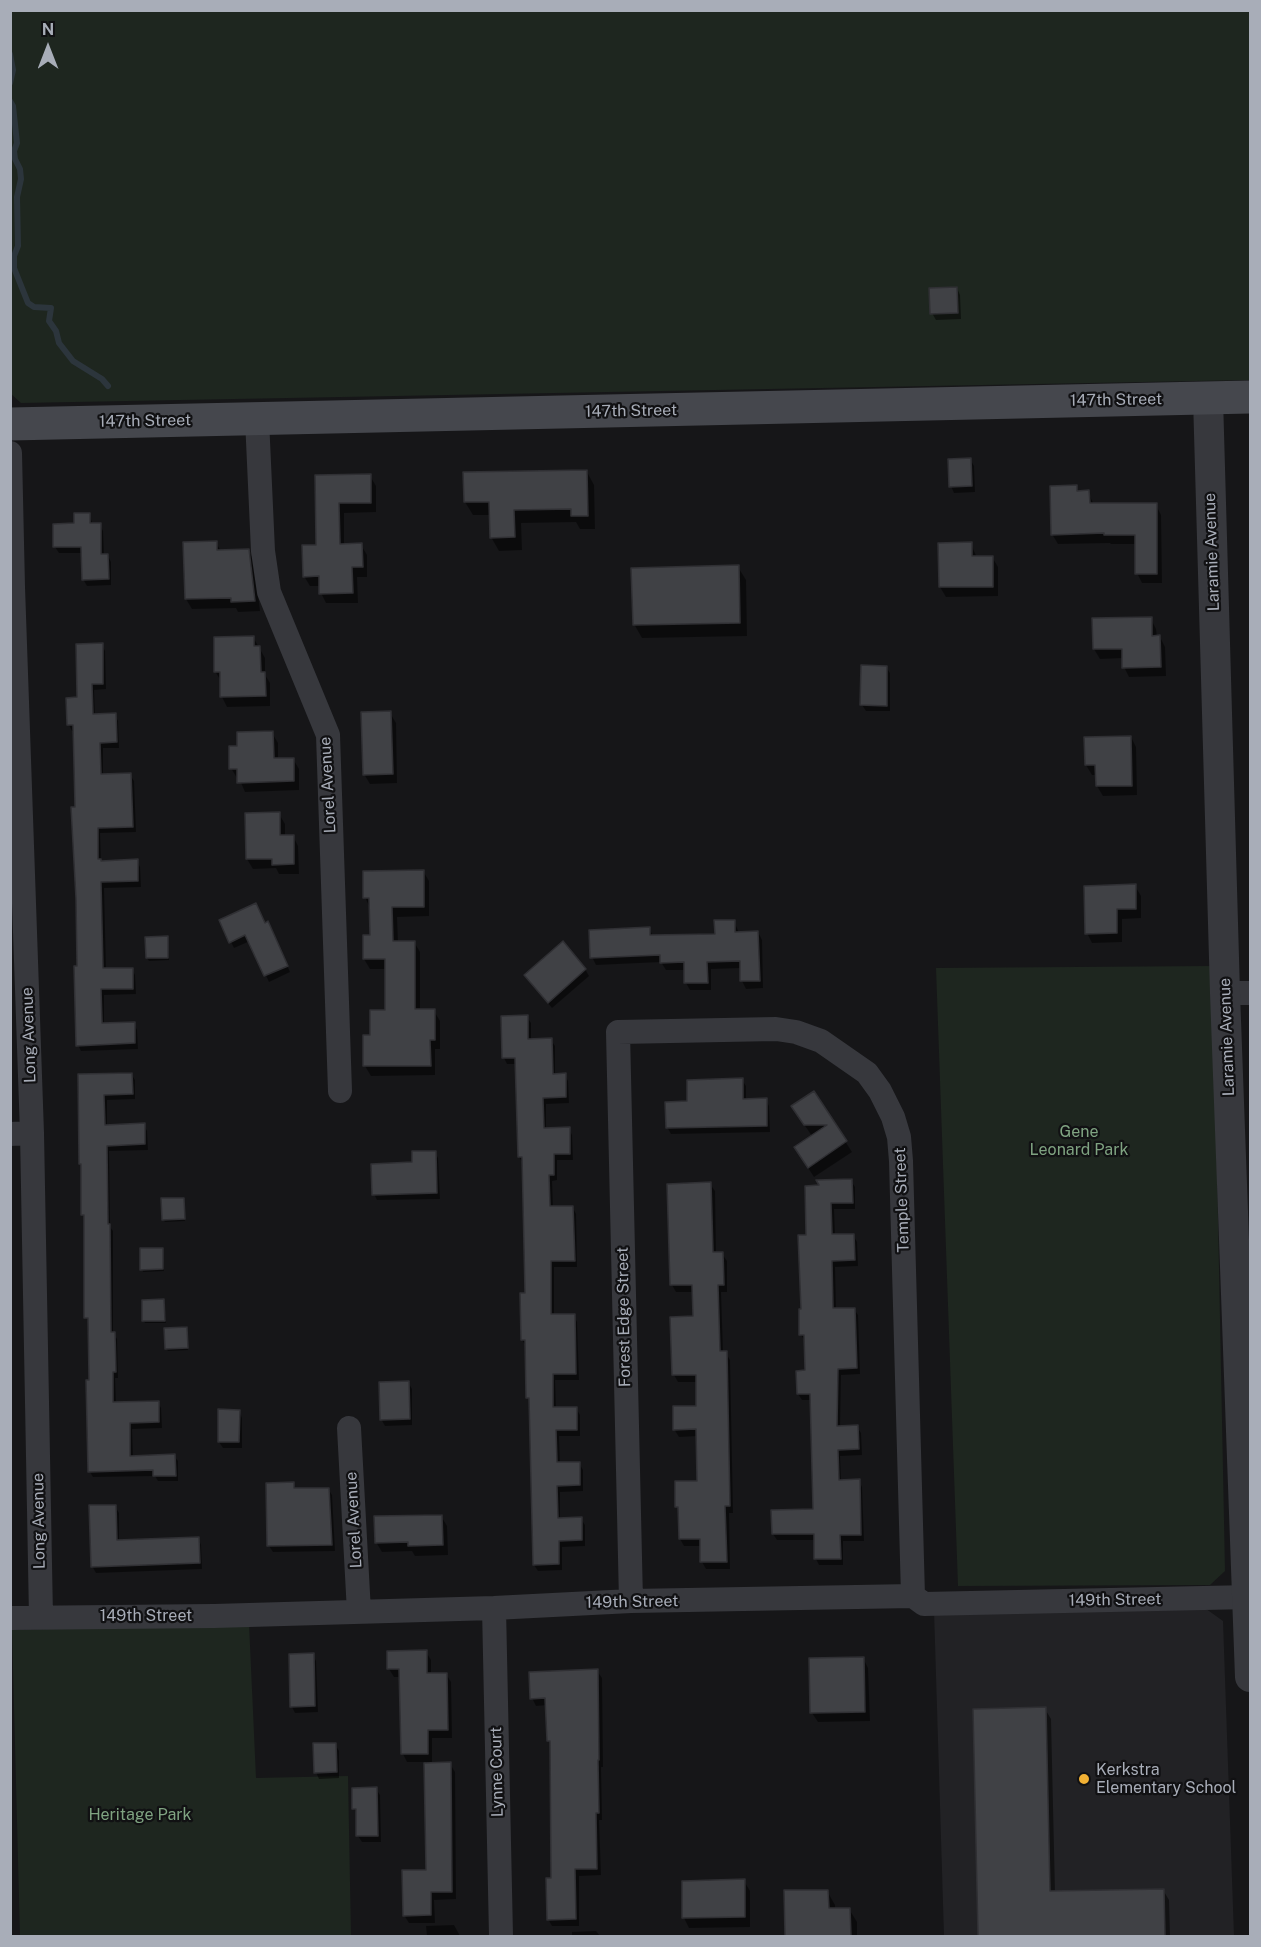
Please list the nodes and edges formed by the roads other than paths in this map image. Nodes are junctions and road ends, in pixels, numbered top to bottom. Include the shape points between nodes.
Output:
1 (1251, 397) edge
2 (1208, 398) junction
3 (257, 419) junction
4 (10, 424) edge
5 (10, 453) edge
6 (12, 587) edge
7 (1238, 993) edge
8 (618, 1032) joint
9 (340, 1091) dead end
10 (21, 1134) edge
11 (349, 1428) dead end
12 (913, 1596) junction
13 (1250, 1597) edge
14 (631, 1601) junction
15 (494, 1608) junction
16 (359, 1612) junction
17 (41, 1617) junction
18 (10, 1618) edge
19 (1251, 1677) edge
20 (501, 1936) edge

1 - 2 main road, 147th Street
2 - 3 main road, 147th Street
2 - 7 street, Laramie Avenue
3 - 4 main road, 147th Street
3 - 9 street, Lorel Avenue via 262,551 269,592 328,735
5 - 6 street, Long Avenue
6 - 10 street, Long Avenue
7 - 13 street, Laramie Avenue
8 - 12 street, Temple Street via 796,1032 821,1041 867,1073 880,1091 893,1117 902,1161
8 - 14 street, Forest Edge Street
10 - 17 street, Long Avenue
11 - 16 street, Lorel Avenue
12 - 13 street, 149th Street via 924,1604
12 - 14 street, 149th Street
13 - 19 street, Laramie Avenue
14 - 15 street, 149th Street
15 - 16 street, 149th Street
15 - 20 street, Lynne Court
16 - 17 street, 149th Street
17 - 18 street, 149th Street

